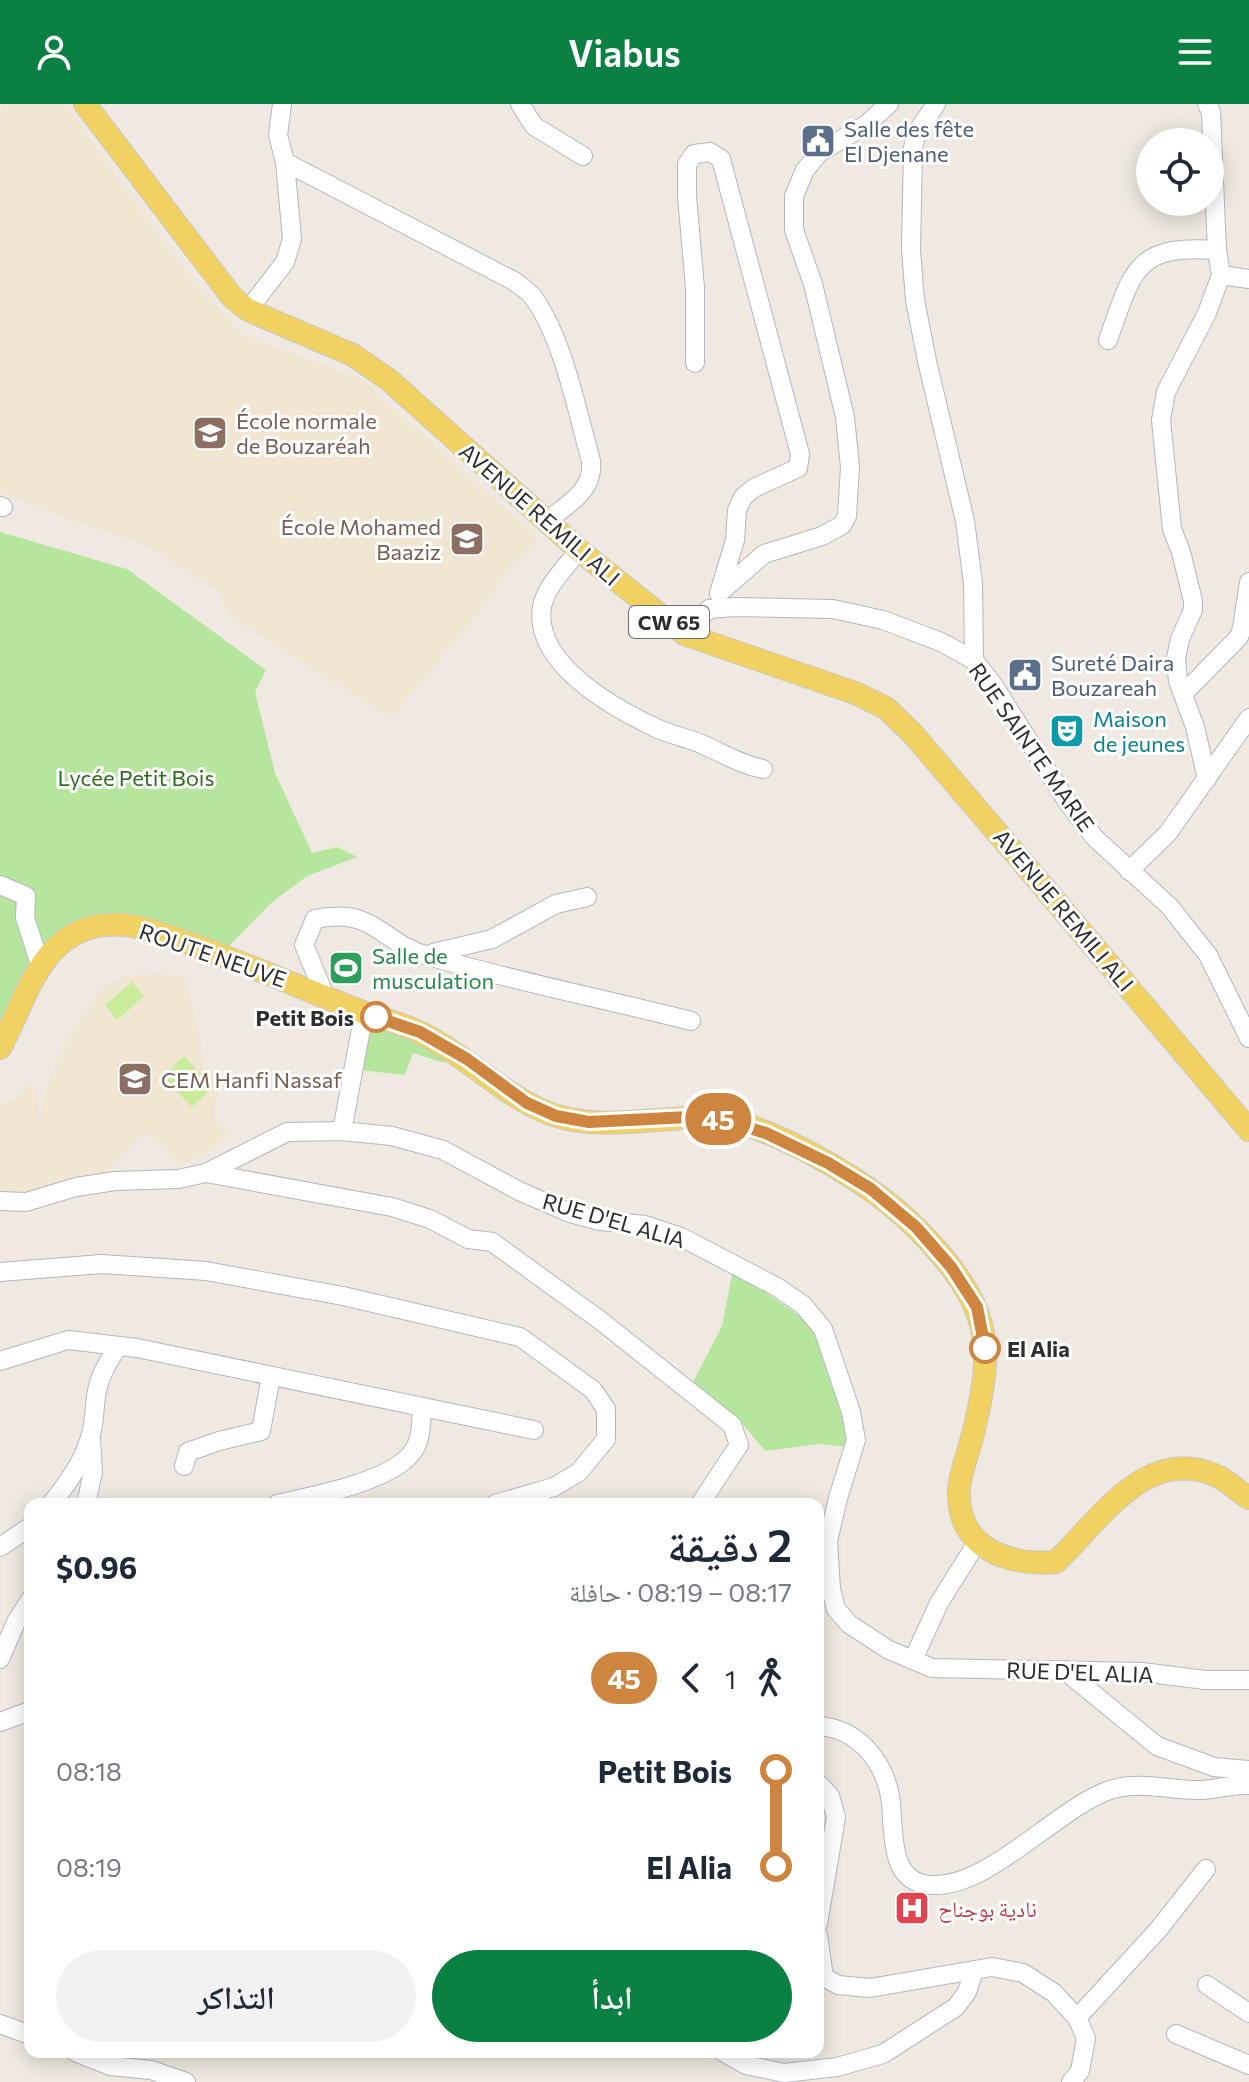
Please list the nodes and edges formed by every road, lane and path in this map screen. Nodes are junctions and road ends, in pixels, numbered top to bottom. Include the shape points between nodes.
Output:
1 (85, 104) edge
2 (282, 104) edge
3 (520, 104) edge
4 (889, 104) edge
5 (936, 104) edge
6 (1207, 104) edge
7 (583, 156) dead end
8 (285, 162) junction
9 (1217, 250) junction
10 (1221, 275) junction
11 (1249, 279) edge
12 (248, 310) junction
13 (1108, 340) dead end
14 (695, 363) dead end
15 (546, 522) junction
16 (579, 550) junction
17 (1249, 582) edge
18 (719, 593) junction
19 (709, 609) junction
20 (684, 634) junction
21 (974, 660) junction
22 (1183, 694) junction
23 (1249, 718) edge
24 (763, 769) dead end
25 (1207, 779) junction
26 (1129, 871) junction
27 (0, 885) edge
28 (587, 897) dead end
29 (424, 955) junction
30 (40, 964) junction
31 (325, 996) junction
32 (364, 1013) junction
33 (691, 1021) dead end
34 (1249, 1038) edge
35 (0, 1048) edge
36 (1249, 1130) edge
37 (342, 1131) junction
38 (206, 1173) junction
39 (0, 1201) edge
40 (0, 1272) edge
41 (118, 1346) junction
42 (0, 1361) edge
43 (271, 1376) junction
44 (422, 1407) junction
45 (534, 1430) dead end
46 (90, 1437) junction
47 (184, 1466) dead end
48 (56, 1498) edge
49 (87, 1498) edge
50 (304, 1498) edge
51 (516, 1498) edge
52 (704, 1498) edge
53 (1249, 1498) edge
54 (24, 1531) edge
55 (978, 1541) junction
56 (0, 1547) edge
57 (24, 1609) edge
58 (827, 1609) edge
59 (0, 1659) edge
60 (913, 1660) junction
61 (1064, 1670) junction
62 (1249, 1680) edge
63 (24, 1712) edge
64 (1, 1718) edge
65 (824, 1728) edge
66 (1249, 1770) edge
67 (1249, 1785) edge
68 (824, 1790) edge
69 (1206, 1869) dead end
70 (824, 1879) edge
71 (974, 1971) junction
72 (824, 1977) edge
73 (1207, 1985) dead end
74 (1249, 2013) edge
75 (1077, 2018) junction
76 (0, 2024) edge
77 (24, 2033) edge
78 (1176, 2034) dead end
79 (90, 2058) edge
80 (729, 2058) edge
81 (1249, 2065) edge
82 (744, 2074) edge
83 (186, 2082) edge
84 (1071, 2082) edge

1 - 12 main road, AVENUE REMILI ALI / CW 65 via 232,297
2 - 8 street via 278,135
3 - 7 street via 534,126
4 - 18 street via 819,153 794,196 794,230 813,284 845,417 847,516 822,536 764,554
5 - 21 street via 913,148 911,250 927,361 965,521
6 - 9 street
8 - 12 street via 292,239 285,262
8 - 15 street via 531,294 558,347 593,476
9 - 10 street
9 - 13 street via 1169,249 1136,271
10 - 11 street
10 - 22 street via 1166,392 1161,420 1172,529 1193,601 1176,658
12 - 15 main road, AVENUE REMILI ALI / CW 65 via 353,355 389,380
14 - 18 street via 687,164 694,154 710,152 721,159 800,454 798,468 743,497
15 - 16 main road, AVENUE REMILI ALI / CW 65
16 - 20 main road, AVENUE REMILI ALI / CW 65
16 - 24 street via 542,607 549,645 563,664 602,699 655,727
17 - 22 street via 1239,637
18 - 19 street
19 - 20 street
19 - 21 street, RUE SAINTE MARIE via 833,609 883,620
20 - 36 main road, AVENUE REMILI ALI / CW 65 via 886,708
21 - 26 street, RUE SAINTE MARIE via 1068,803
22 - 25 street
23 - 25 street
25 - 26 street via 1168,833
26 - 34 street, RUE SAINTE MARIE via 1170,907 1208,955
27 - 30 street via 26,896 25,918
28 - 29 street via 556,904 492,939
29 - 31 street via 360,918 315,919 304,945
29 - 33 street
30 - 31 main road, ROUTE NEUVE via 80,930 142,927
30 - 35 main road, ROUTE NEUVE
31 - 32 main road, ROUTE NEUVE
32 - 37 street
32 - 55 main road, ROUTE NEUVE via 420,1032 527,1103 556,1116 589,1122 709,1116 766,1133 871,1189 916,1227 977,1307 986,1351 959,1486 967,1529
37 - 38 street, RUE D'EL ALIA via 287,1132
37 - 58 street, RUE D'EL ALIA via 392,1136 443,1150 570,1213 645,1225 681,1237 803,1305 823,1329 856,1440 828,1541
38 - 39 street via 76,1187 26,1202
38 - 52 street via 392,1207 468,1239 492,1242 732,1425 739,1445
40 - 51 street via 102,1264 206,1271 520,1337 593,1390 606,1409 606,1439 567,1480
41 - 42 street via 68,1340
41 - 43 street
41 - 46 street via 97,1388
43 - 44 street
43 - 47 street via 261,1431 188,1452
44 - 45 street
44 - 50 street via 420,1435 413,1453 400,1465
46 - 48 street
46 - 49 street via 93,1472
53 - 55 main road via 1219,1477 1173,1469 1127,1488 1056,1562 1003,1556
54 - 56 street
55 - 60 street via 939,1603
57 - 59 street
58 - 60 street, RUE D'EL ALIA
60 - 61 street, RUE D'EL ALIA via 932,1668
61 - 62 street, RUE D'EL ALIA
61 - 66 street via 1157,1746 1214,1767
63 - 64 street
65 - 67 street via 854,1736 878,1761 890,1793 899,1867 911,1881 927,1885 946,1886 973,1875 1110,1790
68 - 70 street via 836,1817
69 - 75 street
71 - 72 street via 870,1988 838,1985
71 - 75 street via 992,1967 1023,1973 1054,1993
71 - 82 street via 956,2007 883,2054 837,2067
73 - 74 street
75 - 84 street via 1086,2038 1080,2071
76 - 77 street
78 - 81 street
79 - 83 street
80 - 82 street

